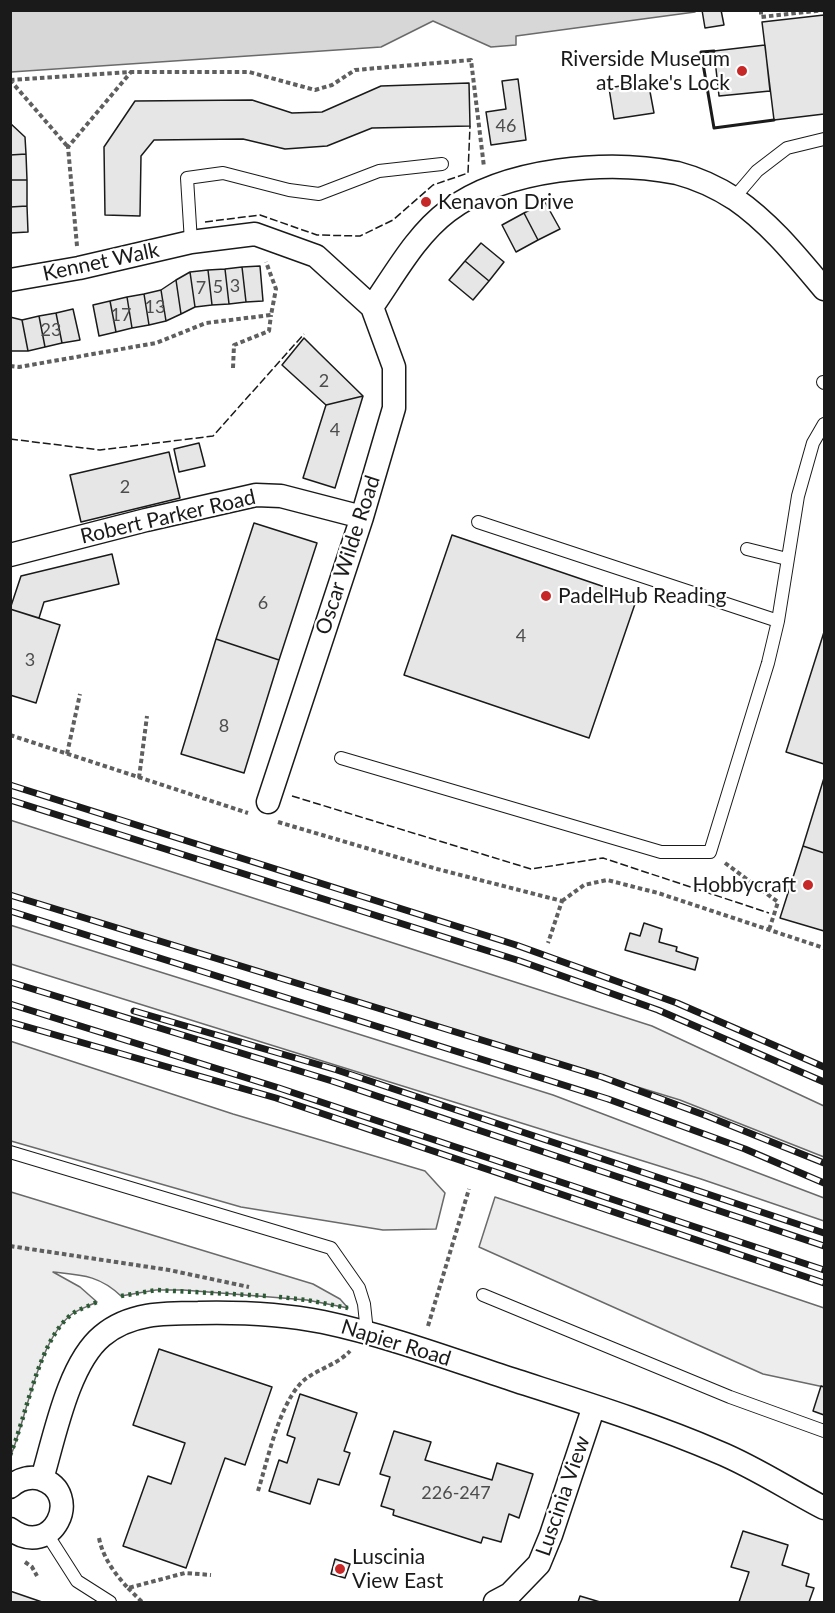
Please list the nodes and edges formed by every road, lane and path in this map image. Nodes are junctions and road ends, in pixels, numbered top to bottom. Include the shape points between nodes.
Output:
1 (761, 10) edge
2 (824, 10) edge
3 (131, 72) junction
4 (10, 80) edge
5 (825, 139) edge
6 (68, 147) junction
7 (442, 164) dead end
8 (487, 188) junction
9 (734, 198) junction
10 (255, 234) junction
11 (191, 242) junction
12 (79, 268) junction
13 (10, 280) edge
14 (825, 289) edge
15 (372, 307) junction
16 (271, 315) junction
17 (10, 366) edge
18 (233, 368) dead end
19 (825, 424) edge
20 (362, 517) junction
21 (478, 522) dead end
22 (747, 549) dead end
23 (10, 555) edge
24 (787, 559) junction
25 (778, 621) junction
26 (80, 694) dead end
27 (147, 716) dead end
28 (10, 735) edge
29 (67, 754) junction
30 (341, 758) dead end
31 (139, 778) junction
32 (264, 812) junction
33 (710, 852) junction
34 (562, 901) junction
35 (769, 930) junction
36 (548, 943) dead end
37 (825, 948) edge
38 (10, 1152) edge
39 (469, 1189) dead end
40 (10, 1246) edge
41 (252, 1288) dead end
42 (483, 1295) dead end
43 (367, 1332) junction
44 (421, 1349) junction
45 (594, 1406) junction
46 (825, 1431) edge
47 (42, 1479) junction
48 (10, 1486) edge
49 (258, 1491) dead end
50 (825, 1508) edge
51 (13, 1533) edge
52 (47, 1534) junction
53 (99, 1538) dead end
54 (20, 1558) dead end
55 (211, 1575) dead end
56 (37, 1576) dead end
57 (128, 1588) junction
58 (110, 1602) edge
59 (142, 1602) edge
60 (495, 1602) edge

1 - 2 path via 761,17
3 - 4 path
3 - 6 path
3 - 8 path via 249,72 315,90 332,85 355,70 471,60
4 - 6 path
5 - 9 lane via 787,148 757,171
6 - 12 path
7 - 11 lane via 380,171 319,194 223,173 188,178
8 - 9 street via 566,171 634,168 699,180
8 - 15 street via 432,225
9 - 14 street via 774,231
10 - 11 street, Kennet Walk
10 - 15 street, Kennet Walk via 316,256
10 - 16 path via 276,289
11 - 12 street, Kennet Walk
12 - 13 street, Kennet Walk
15 - 20 street, Oscar Wilde Road via 394,367 394,408
16 - 17 path via 206,323 156,343
16 - 18 path via 269,331 234,345
19 - 24 lane via 813,443 798,496
20 - 23 street, Robert Parker Road via 281,496 256,495
20 - 32 street, Oscar Wilde Road
21 - 25 lane
22 - 24 lane
24 - 25 lane
25 - 33 lane
26 - 29 path
27 - 31 path
28 - 29 path
29 - 31 path
30 - 33 lane via 661,852
31 - 32 path
32 - 34 path via 437,869
33 - 35 path via 778,902
34 - 35 path via 584,885 607,880
34 - 36 path
35 - 37 path
38 - 43 lane via 331,1248 359,1288
39 - 44 path
40 - 41 path via 169,1270
42 - 46 lane via 730,1397
43 - 44 street, Napier Road
43 - 47 street, Napier Road via 282,1316 219,1312 139,1316 119,1325 101,1336 77,1372
43 - 49 path via 343,1359 302,1382 286,1403
44 - 45 street, Napier Road
45 - 50 street, Napier Road via 719,1452
45 - 60 street, Luscinia View via 539,1564 510,1594
47 - 48 street via 25,1478
47 - 52 street via 56,1489 62,1505 59,1521
51 - 52 street via 28,1538
52 - 58 lane via 77,1581
53 - 57 path via 116,1575
54 - 56 path
55 - 57 path via 185,1573
57 - 59 path

